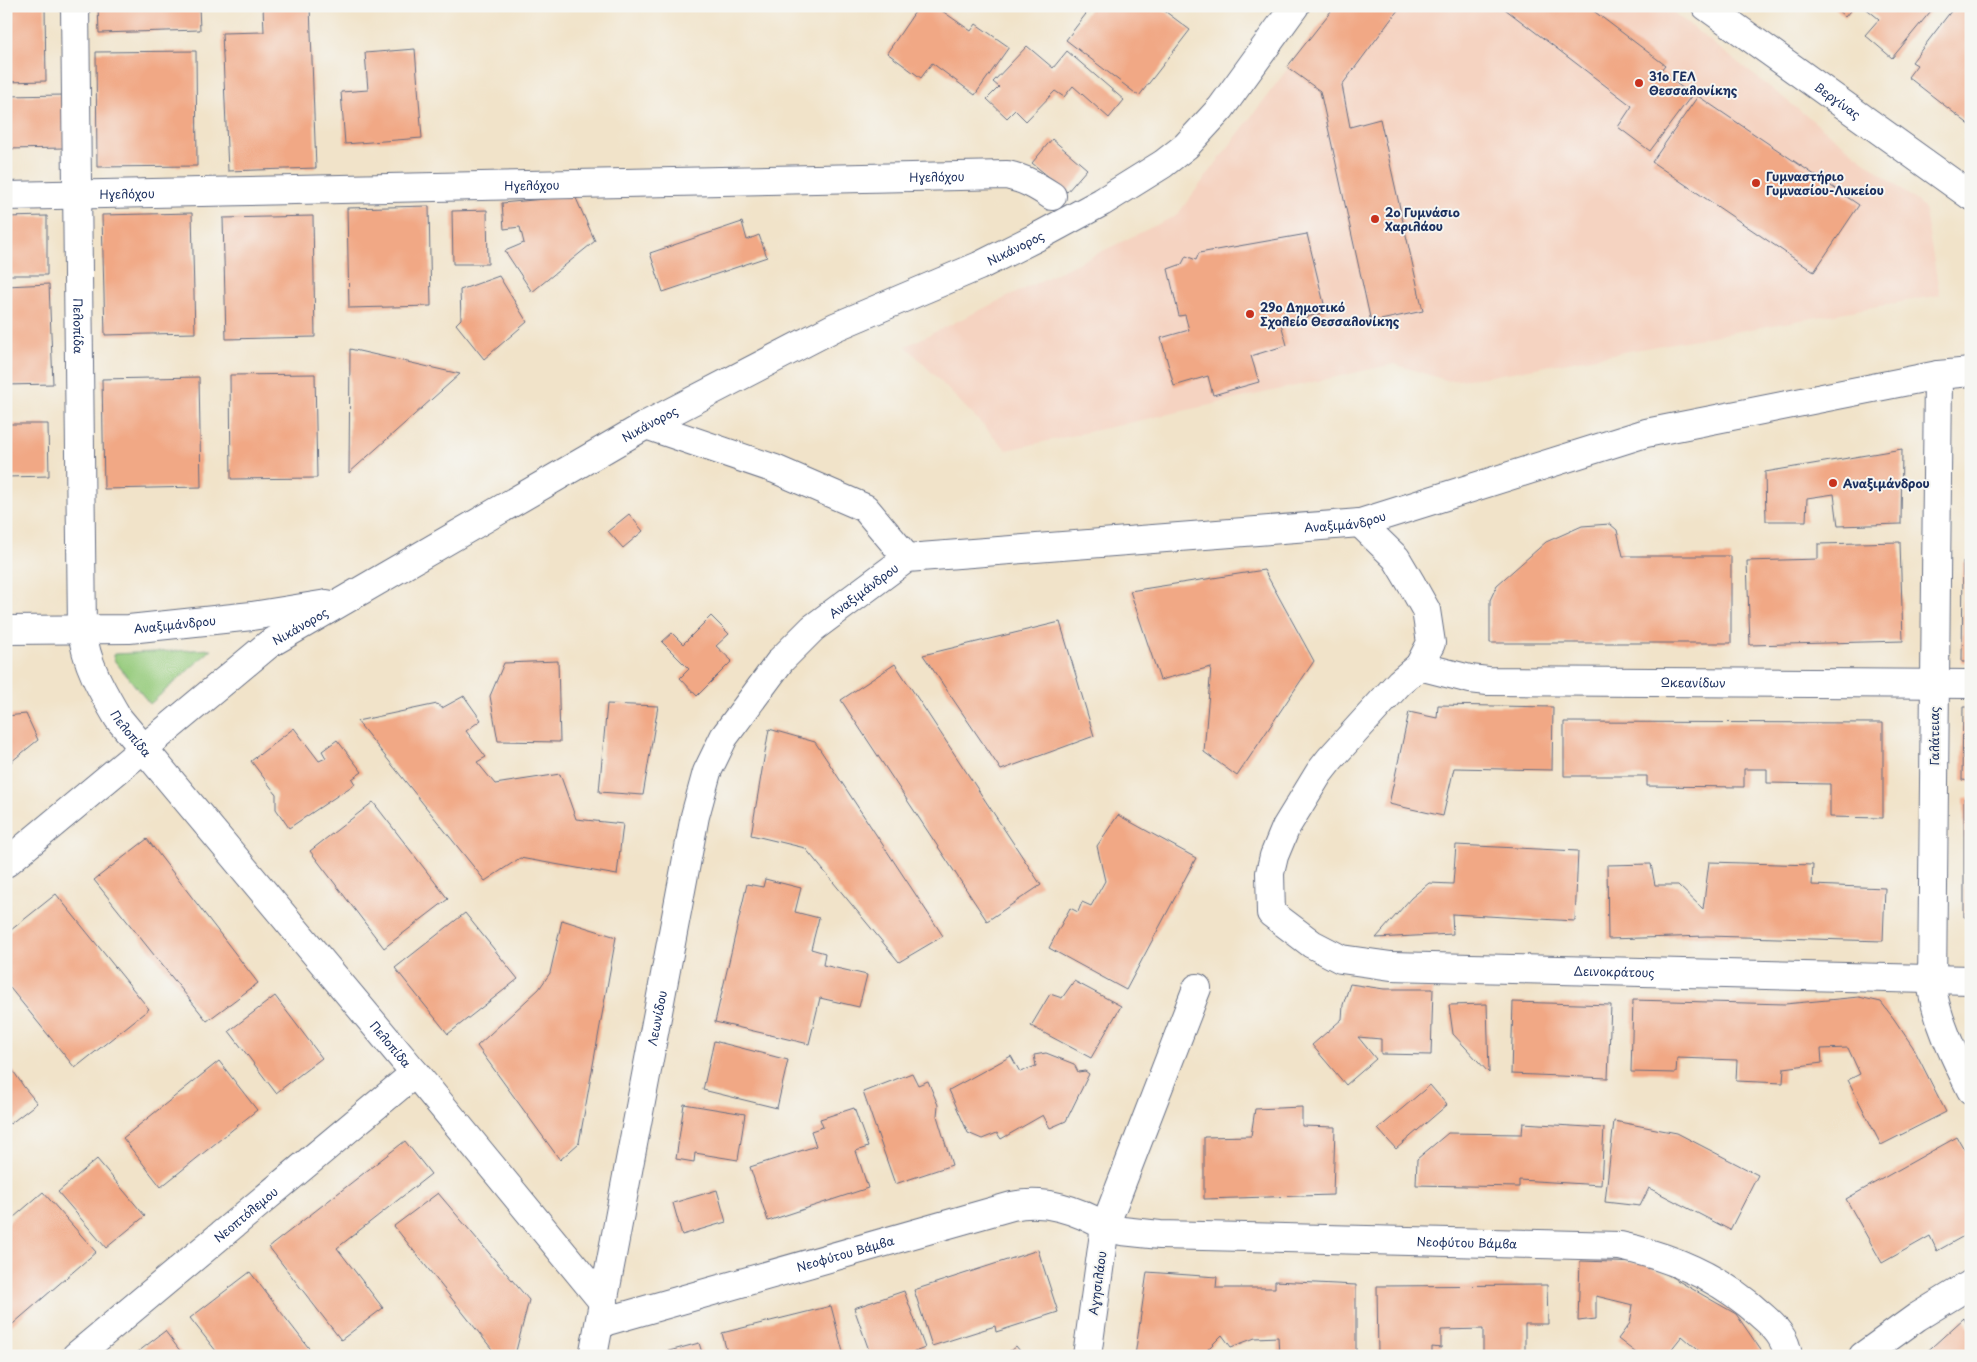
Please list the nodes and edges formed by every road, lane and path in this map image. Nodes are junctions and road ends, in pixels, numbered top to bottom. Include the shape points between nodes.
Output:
1 (76, 6) edge
2 (1294, 6) edge
3 (1706, 6) edge
4 (76, 195) junction
5 (6, 196) edge
6 (1052, 196) dead end
7 (1971, 196) edge
8 (1971, 372) edge
9 (1938, 375) junction
10 (646, 425) junction
11 (1360, 523) junction
12 (907, 558) junction
13 (341, 602) junction
14 (6, 630) edge
15 (82, 630) junction
16 (1419, 666) junction
17 (1934, 684) junction
18 (1971, 684) edge
19 (756, 693) joint
20 (144, 748) junction
21 (6, 863) edge
22 (1932, 979) junction
23 (1971, 980) edge
24 (1197, 988) dead end
25 (415, 1073) junction
26 (1971, 1090) edge
27 (1098, 1222) junction
28 (1971, 1284) edge
29 (602, 1313) junction
30 (76, 1356) edge
31 (593, 1356) edge
32 (1087, 1356) edge
33 (1788, 1356) edge
34 (1863, 1356) edge

1 - 4 street, Πελοπίδα
2 - 10 street, Νικάνορος via 1221,108 1198,134 1175,155 1130,185 988,262 835,328
3 - 7 street, Βεργίνας
4 - 5 street, Ηγελόχου
4 - 6 street, Ηγελόχου via 1007,175 1023,178
4 - 15 street, Πελοπίδα
8 - 9 street, Αναξιμάνδρου
9 - 11 street, Αναξιμάνδρου via 1646,433
9 - 17 street, Γαλάτειας
10 - 12 street via 775,469 865,508
10 - 13 street, Νικάνορος
11 - 12 street, Αναξιμάνδρου
11 - 16 street via 1396,558 1426,610 1432,642
12 - 19 street, Αναξιμάνδρου via 813,628 794,645
13 - 15 street, Αναξιμάνδρου via 190,623
13 - 20 street, Νικάνορος via 269,644
14 - 15 street, Αναξιμάνδρου
15 - 20 street, Πελοπίδα via 84,648 96,680 118,718
16 - 17 street, Ωκεανίδων via 1488,681
16 - 22 street, Δεινοκράτους via 1399,683 1319,773 1286,827 1274,856 1270,873 1271,913 1312,944 1341,959 1391,966
17 - 18 street, Ωκεανίδων
17 - 22 street, Γαλάτειας
19 - 29 street, Λεωνίδου via 733,722 715,753 695,816
20 - 21 street, Νικάνορος
20 - 25 street, Πελοπίδα
22 - 23 street, Δεινοκράτους
22 - 26 street, Γαλάτειας via 1936,1011
24 - 27 street, Αγησιλάου
25 - 29 street, Πελοπίδα
25 - 30 street, Νεοπτόλεμου
27 - 29 street, Νεοφύτου Βάμβα via 1044,1203 1012,1206
27 - 32 street, Αγησιλάου
27 - 33 street, Νεοφύτου Βάμβα via 1122,1231 1160,1235 1620,1246 1658,1256 1720,1283 1751,1306 1782,1336
28 - 34 street
29 - 31 street, Λεωνίδου

